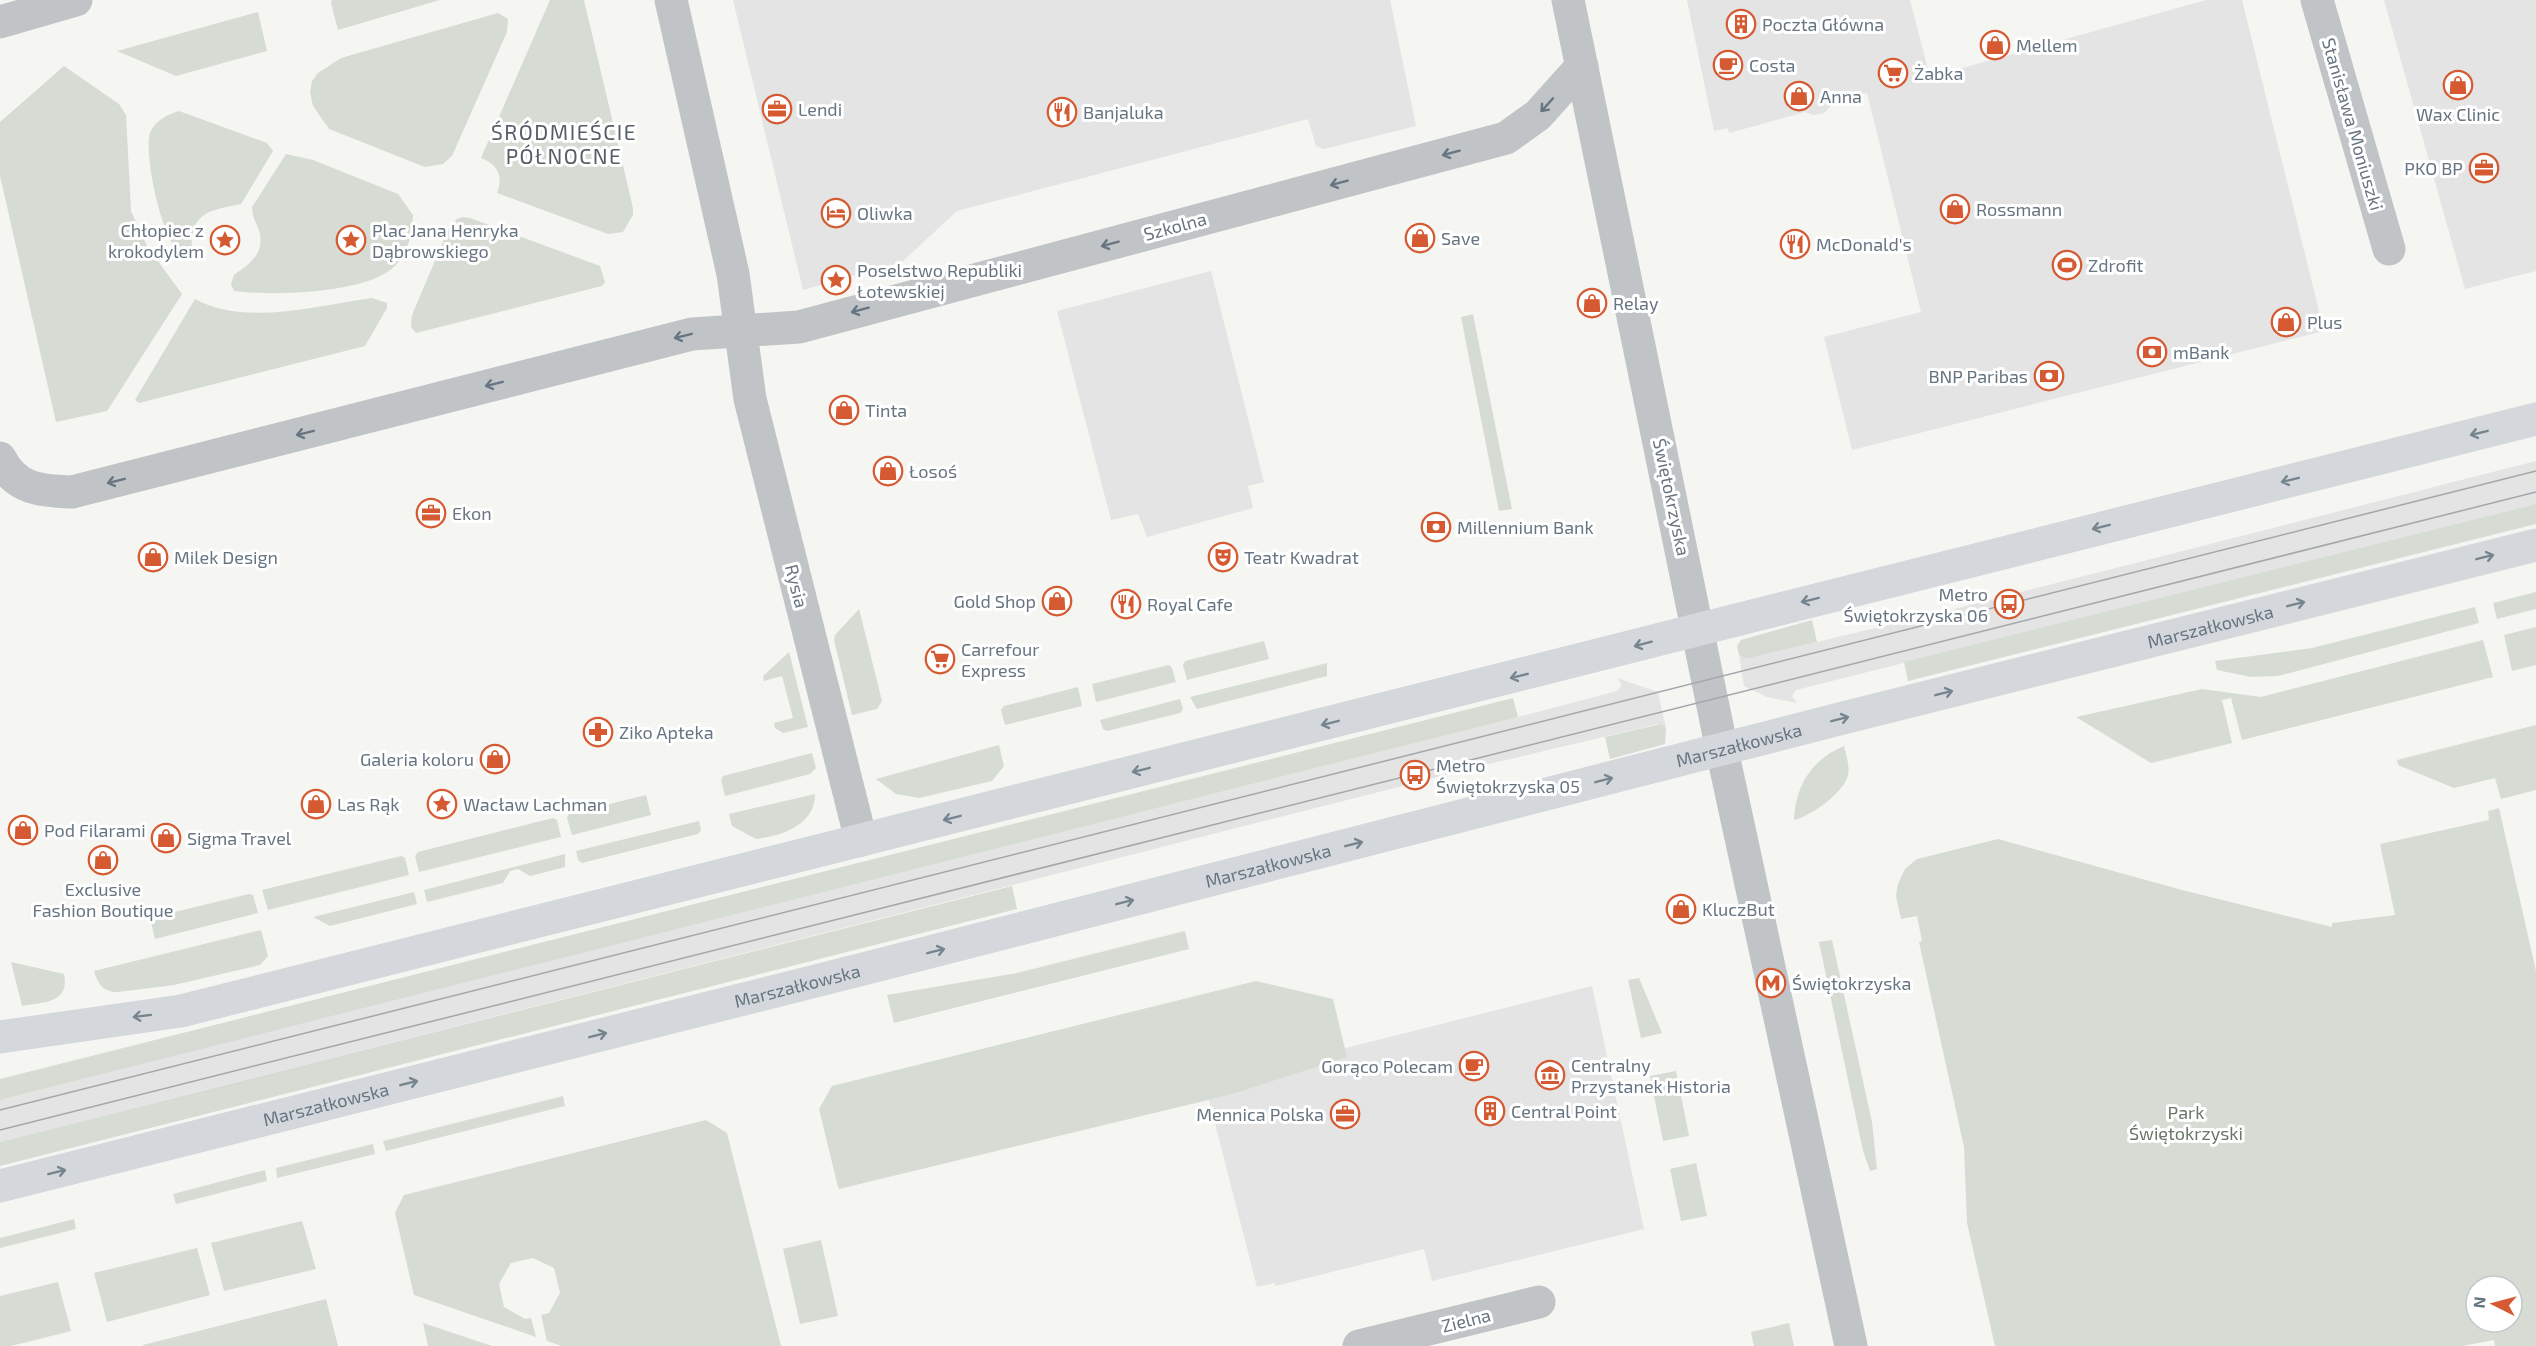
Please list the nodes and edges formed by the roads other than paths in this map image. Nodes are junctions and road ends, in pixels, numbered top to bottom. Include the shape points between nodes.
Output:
1 (76, 0) edge
2 (671, 0) edge
3 (1569, 0) edge
4 (2318, 0) edge
5 (0, 22) edge
6 (1582, 66) junction
7 (2389, 249) dead end
8 (741, 331) junction
9 (2536, 419) edge
10 (0, 458) edge
11 (2536, 545) edge
12 (1700, 629) junction
13 (1722, 750) junction
14 (861, 840) junction
15 (0, 1037) edge
16 (0, 1186) edge
17 (1539, 1302) dead end
18 (1359, 1346) edge
19 (1851, 1346) edge

1 - 5 street
2 - 8 street via 733,274
3 - 6 street, Świętokrzyska
4 - 7 street, Stanisława Moniuszki
6 -> 8 street, Szkolna via 1538,115 1506,138 799,327
6 - 12 street, Świętokrzyska
8 -> 10 street via 692,334 72,492 42,491 21,485
8 - 14 street, Rysia via 753,410
9 -> 12 main road
13 -> 11 main road, Marszałkowska
12 - 13 street, Świętokrzyska
12 -> 14 main road
16 -> 13 main road, Marszałkowska
13 - 19 street, Świętokrzyska
14 -> 15 main road via 181,1011
17 - 18 street, Zielna

